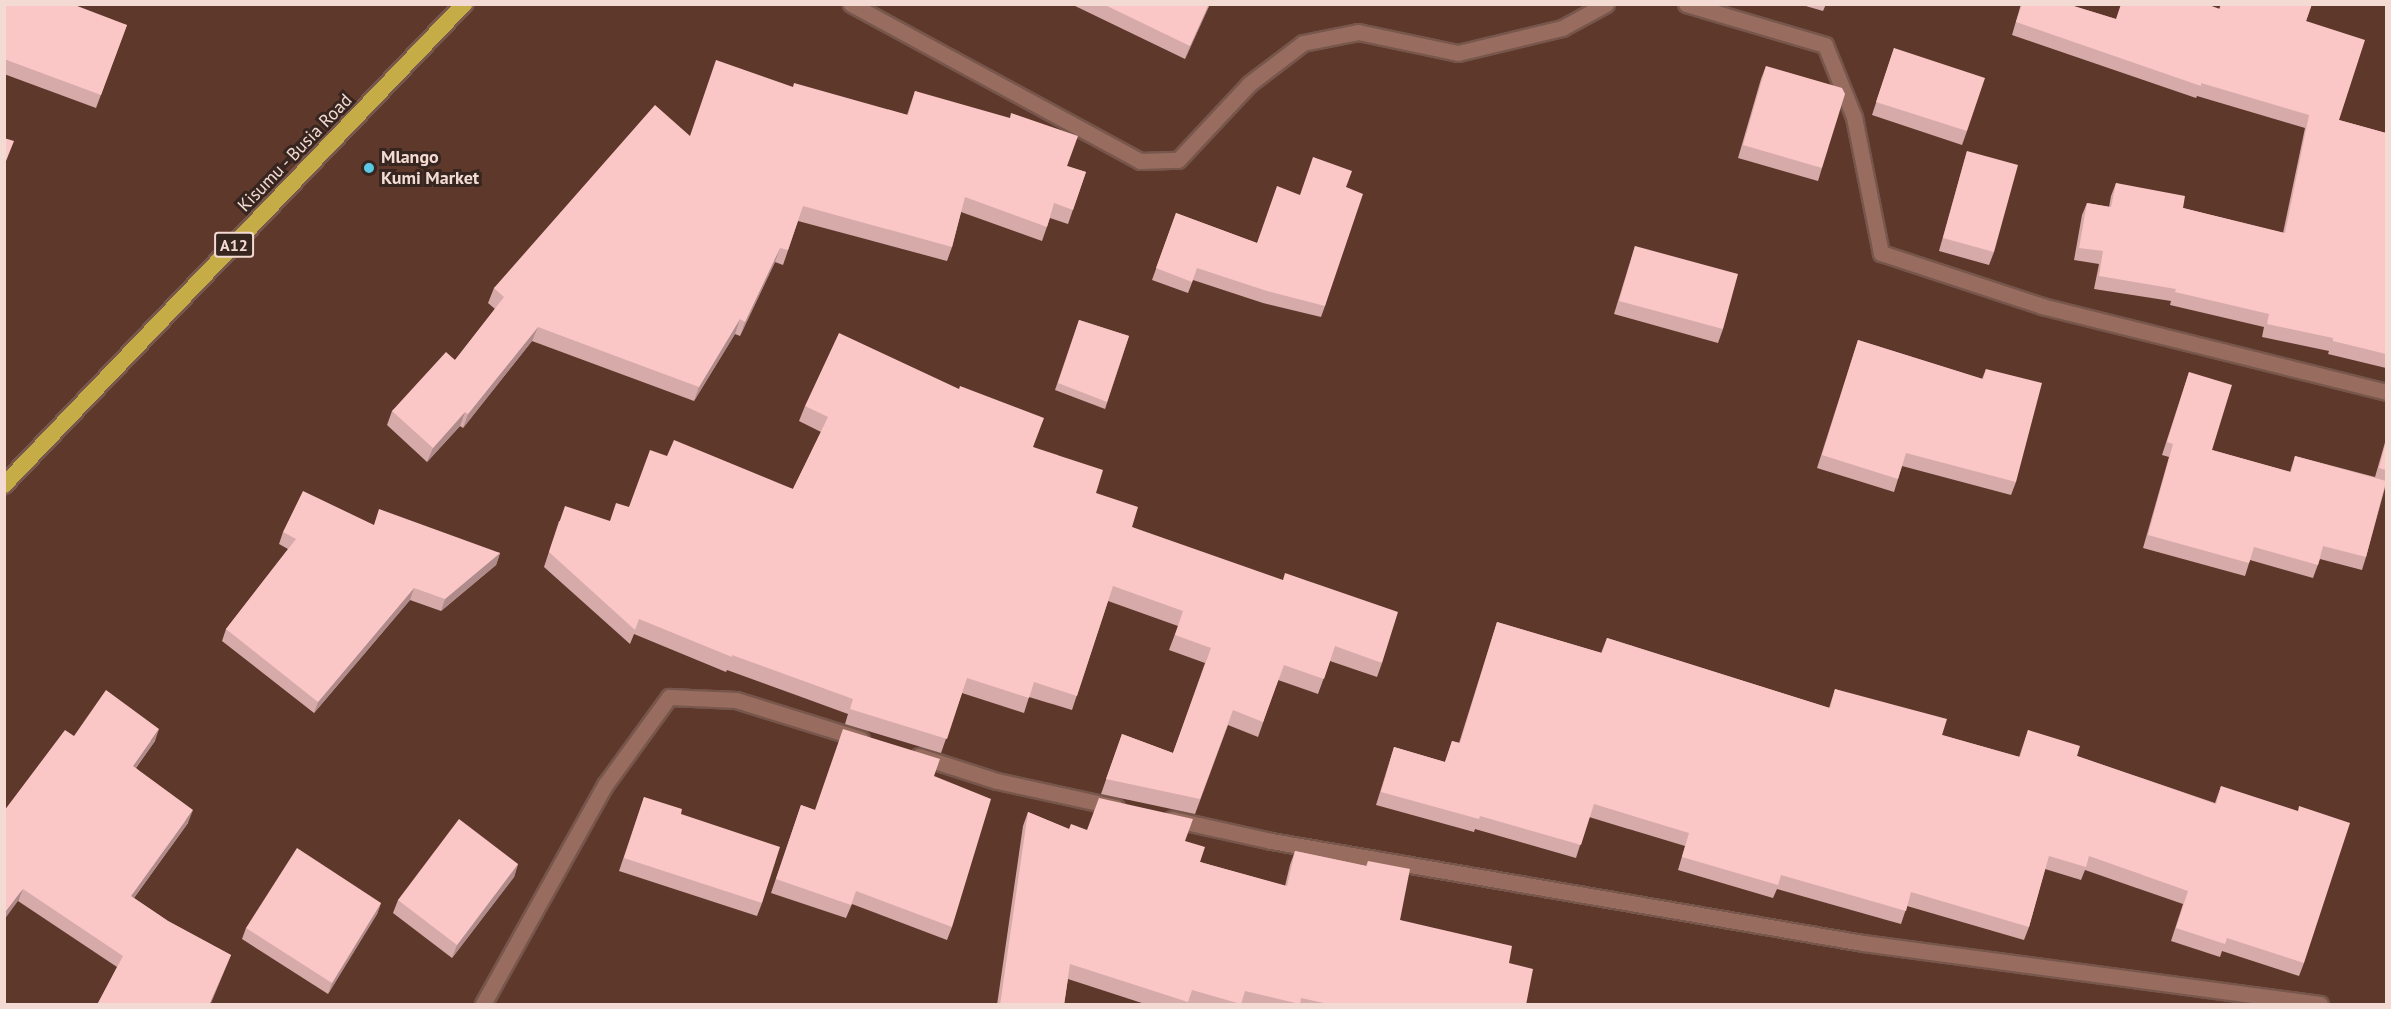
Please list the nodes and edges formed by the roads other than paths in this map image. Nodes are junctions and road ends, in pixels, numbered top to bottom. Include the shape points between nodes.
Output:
1 (464, 4) edge
2 (851, 4) edge
3 (1606, 4) edge
4 (1686, 4) edge
5 (2386, 392) edge
6 (4, 484) edge
7 (872, 742) edge
8 (906, 753) edge
9 (1134, 811) edge
10 (1157, 816) edge
11 (483, 1005) edge
12 (2320, 1005) edge

1 - 6 highway, Kisumu - Busia Road / A12
2 - 3 street via 1140,161 1178,160 1250,84 1303,43 1358,32 1458,53 1562,28
4 - 5 street via 1826,45 1854,117 1881,253 2042,306
7 - 11 street via 735,700 669,697 605,785
8 - 9 street via 997,781
10 - 12 street via 1283,843 1863,943

